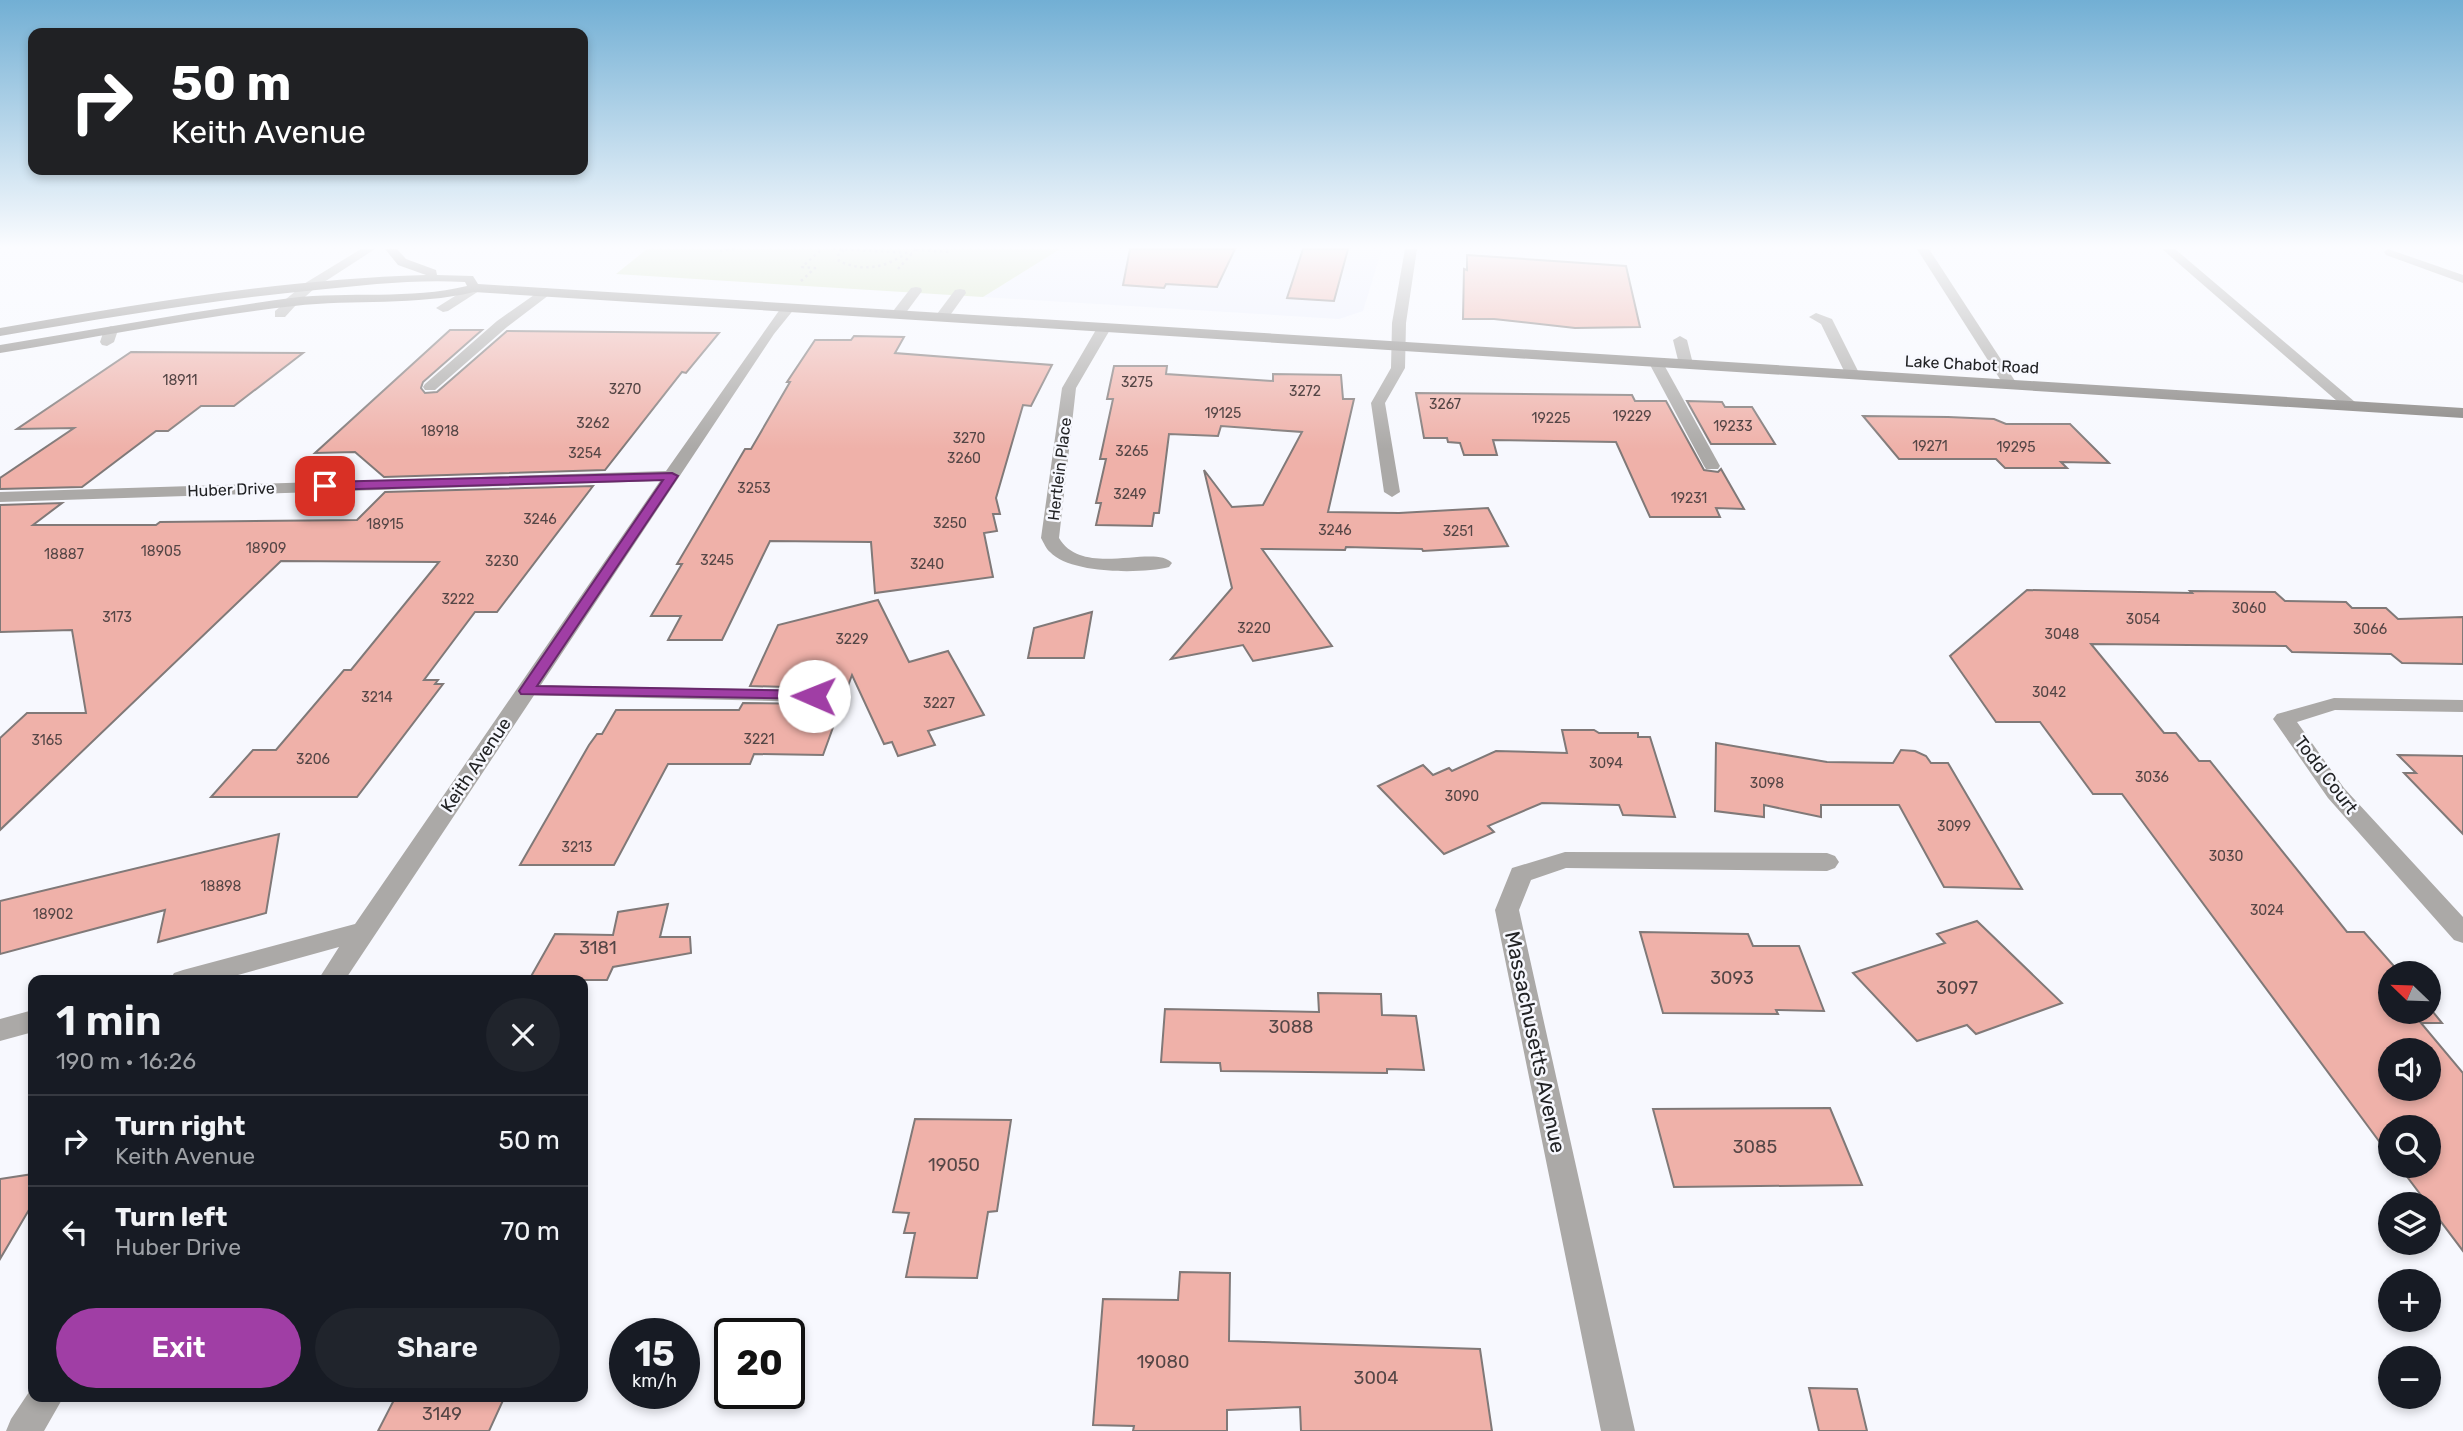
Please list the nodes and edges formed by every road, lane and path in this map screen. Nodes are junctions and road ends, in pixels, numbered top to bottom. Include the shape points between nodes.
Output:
1 (99, 316) edge
2 (217, 316) edge
3 (513, 316) edge
4 (782, 316) edge
5 (908, 316) edge
6 (1401, 316) edge
7 (1966, 316) edge
8 (2246, 316) edge
9 (1816, 317) dead end
10 (941, 318) joint
11 (1104, 328) junction
12 (0, 332) edge
13 (1679, 340) dead end
14 (1397, 347) junction
15 (0, 349) edge
16 (1656, 362) junction
17 (1686, 364) junction
18 (1853, 375) junction
19 (2010, 384) junction
20 (430, 387) dead end
21 (2350, 405) junction
22 (2463, 412) edge
23 (1712, 467) dead end
24 (672, 476) junction
25 (1392, 492) dead end
26 (0, 497) edge
27 (1163, 563) dead end
28 (527, 691) junction
29 (814, 696) dead end
30 (2463, 706) edge
31 (1826, 862) dead end
32 (364, 931) junction
33 (2463, 933) edge
34 (201, 975) edge
35 (334, 975) edge
36 (28, 1022) edge
37 (0, 1030) edge
38 (43, 1402) edge
39 (23, 1431) edge
40 (1618, 1431) edge

1 - 12 main road
2 - 15 main road, Lake Chabot Road via 109,336
3 - 20 street
4 - 24 street, Keith Avenue
5 - 10 main road, Lake Chabot Road
6 - 14 street
7 - 19 street
8 - 21 street
9 - 18 street via 1827,322
10 - 11 main road, Lake Chabot Road
11 - 14 main road, Lake Chabot Road
11 - 27 street, Hertlein Place via 1069,388 1050,538 1059,553 1076,561
13 - 17 street
14 - 16 main road, Lake Chabot Road
14 - 25 street via 1398,368 1378,403
16 - 17 main road, Lake Chabot Road
16 - 23 street
17 - 18 main road, Lake Chabot Road
18 - 19 main road, Lake Chabot Road
19 - 21 main road, Lake Chabot Road
21 - 22 main road, Lake Chabot Road
24 - 26 street, Huber Drive
24 - 28 street, Keith Avenue
28 - 29 street
28 - 32 street, Keith Avenue
30 - 33 street, Todd Court via 2334,705 2284,719 2336,793
31 - 40 street, Massachusetts Avenue via 1565,860 1521,874 1507,910
32 - 34 street
32 - 35 street, Keith Avenue
36 - 37 street
38 - 39 street

